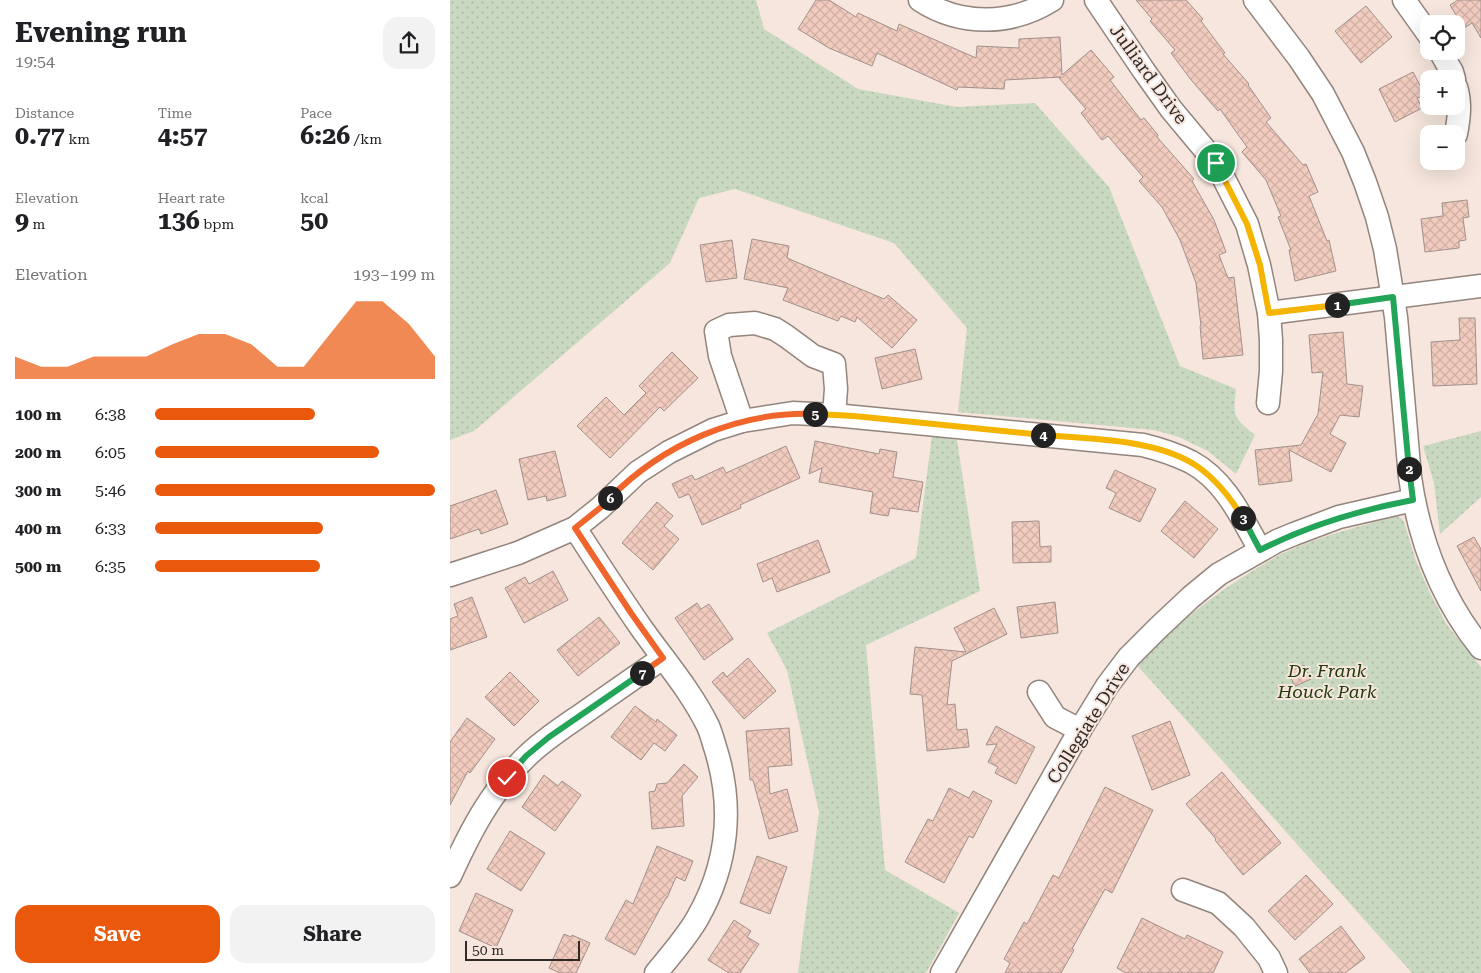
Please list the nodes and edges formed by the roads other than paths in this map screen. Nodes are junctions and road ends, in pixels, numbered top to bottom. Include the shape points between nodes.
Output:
1 (920, 0) edge
2 (1052, 0) edge
3 (1096, 0) edge
4 (1255, 0) edge
5 (1404, 0) edge
6 (1420, 22) edge
7 (1481, 286) edge
8 (1393, 297) junction
9 (1269, 313) junction
10 (1268, 403) dead end
11 (834, 415) junction
12 (742, 421) junction
13 (1413, 500) junction
14 (575, 528) junction
15 (1260, 550) junction
16 (450, 575) edge
17 (1480, 644) edge
18 (663, 658) junction
19 (1039, 692) dead end
20 (1080, 730) junction
21 (455, 853) edge
22 (450, 876) edge
23 (1183, 890) dead end
24 (656, 973) edge
25 (942, 973) edge
26 (1276, 973) edge

1 - 2 street via 947,14 988,20 1031,12
3 - 9 street, Julliard Drive via 1171,109 1216,163 1247,224 1260,265
4 - 8 street via 1323,94 1353,152 1377,216
5 - 6 street
7 - 8 street
8 - 9 street
8 - 13 street
9 - 10 street, Julliard Drive via 1271,371
11 - 12 street via 793,413
11 - 12 street via 834,364 813,356 775,329 741,323 716,331 720,356
11 - 15 street via 1143,445 1168,452 1192,462 1220,486
12 - 14 street via 713,430 669,452 638,472
13 - 15 street, Collegiate Drive via 1339,517
13 - 17 street via 1439,581 1454,609
14 - 16 street via 518,553
14 - 18 street
15 - 20 street, Collegiate Drive via 1219,574 1158,628 1107,686
18 - 21 street via 526,756 490,799
18 - 24 street via 708,727 722,773 726,819 723,849 709,897 681,943
19 - 20 street via 1055,717
20 - 25 street, Collegiate Drive
21 - 22 street
23 - 26 street via 1218,903 1244,927 1269,958

